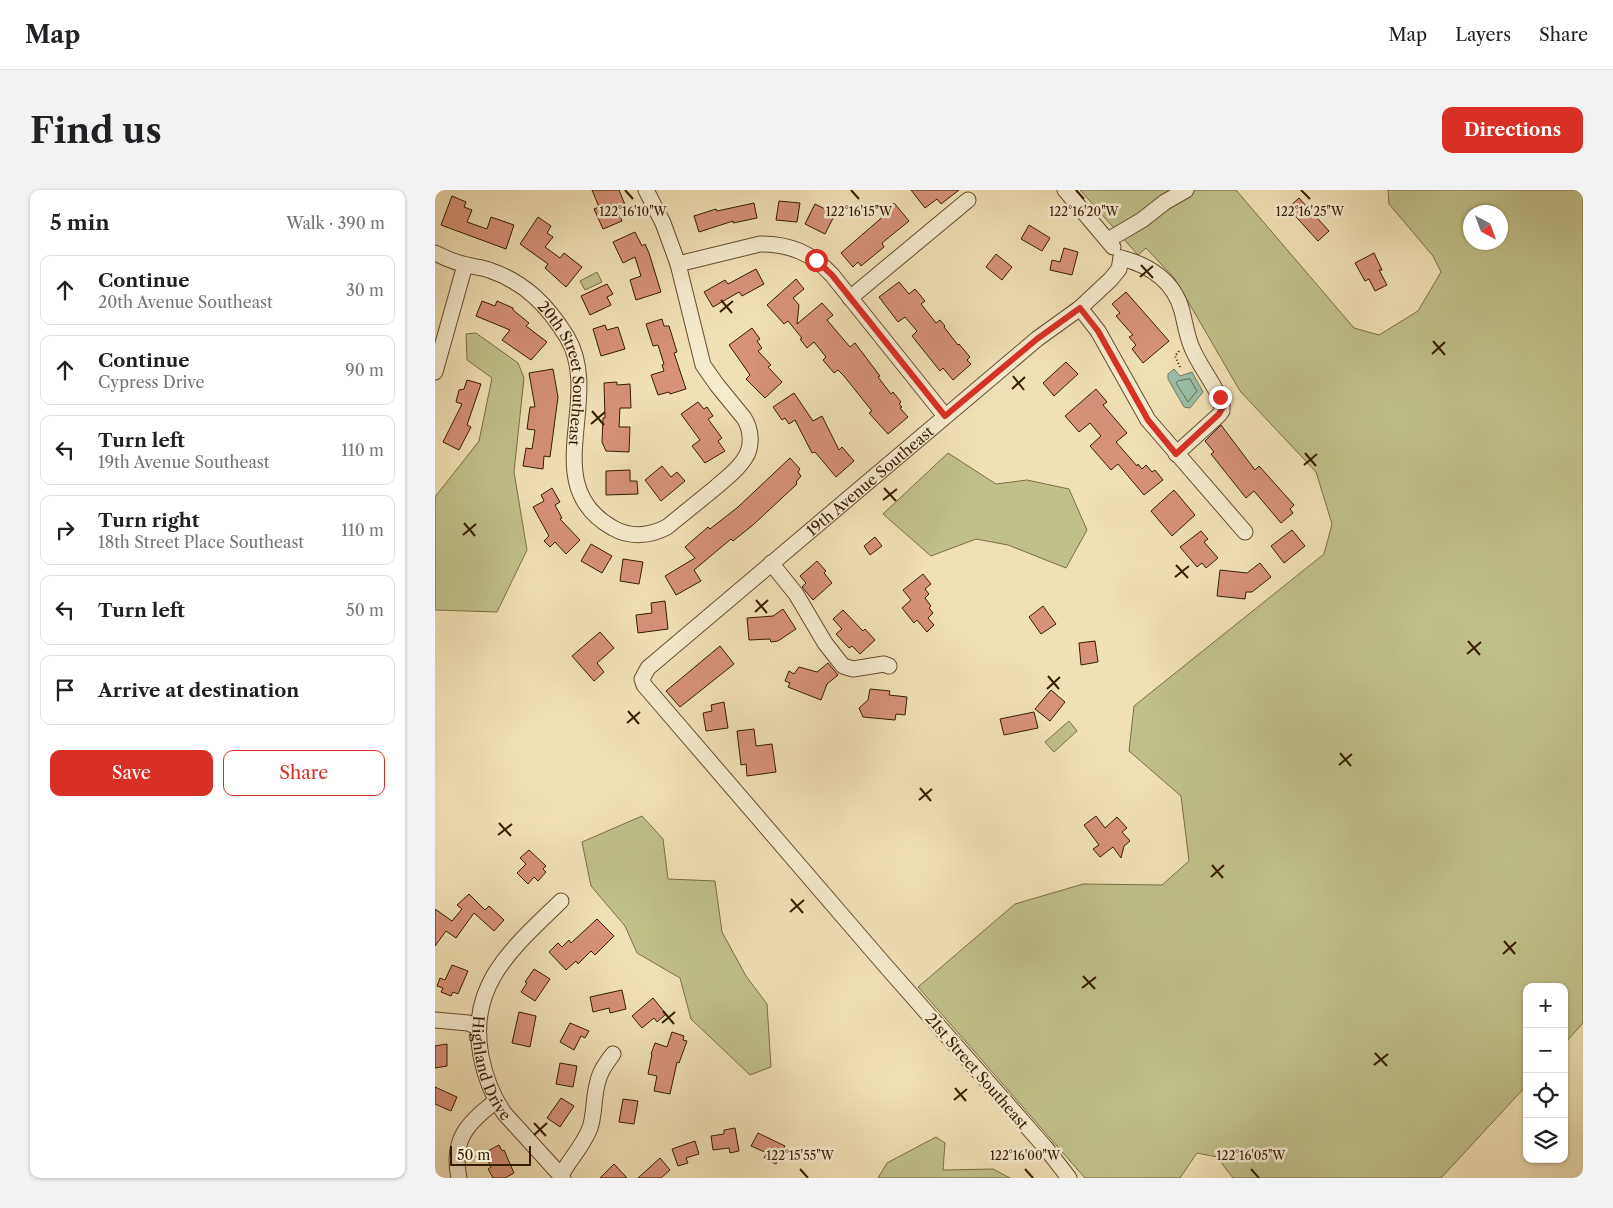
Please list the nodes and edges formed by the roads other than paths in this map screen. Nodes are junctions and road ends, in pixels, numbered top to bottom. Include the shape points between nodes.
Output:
1 (647, 190) edge
2 (1065, 190) edge
3 (1186, 190) edge
4 (968, 200) dead end
5 (1108, 240) junction
6 (435, 253) edge
7 (1121, 258) junction
8 (678, 264) junction
9 (465, 265) junction
10 (850, 298) junction
11 (1080, 308) junction
12 (435, 372) edge
13 (945, 416) junction
14 (1176, 454) junction
15 (1245, 532) dead end
16 (771, 563) junction
17 (889, 666) dead end
18 (644, 685) joint
19 (561, 902) dead end
20 (435, 1020) edge
21 (478, 1027) junction
22 (613, 1054) dead end
23 (496, 1101) junction
24 (562, 1176) edge
25 (459, 1178) edge
26 (1069, 1178) edge

1 - 8 street
2 - 5 street
3 - 5 street
4 - 10 street
5 - 7 street
6 - 9 street, 20th Street Southeast
7 - 11 street, 19th Avenue Southeast via 1119,269 1111,279
7 - 14 street via 1149,268 1174,292 1192,349 1222,403 1219,414
8 - 9 street, 20th Street Southeast via 703,365 747,424 749,445 745,458 735,470 667,528 633,535 621,532 602,520 577,488 574,456 579,382 574,351 568,338 547,308 530,291 489,270
8 - 10 street via 760,244 773,244 807,254 823,266
9 - 12 street
10 - 13 street
11 - 13 street, 19th Avenue Southeast via 1037,339
11 - 14 street via 1098,331 1148,420
13 - 16 street, 19th Avenue Southeast
14 - 15 street
16 - 17 street via 796,594 825,643 843,666 853,669
16 - 18 street, 19th Avenue Southeast via 648,668 642,679
18 - 26 street, 21st Street Southeast
19 - 21 street, Highland Drive via 523,938 497,969 485,992
20 - 21 street
21 - 23 street, Highland Drive via 485,1077
22 - 24 street via 597,1081 593,1119 585,1140
23 - 24 street, Highland Drive
23 - 25 street via 479,1114 462,1134 456,1161

